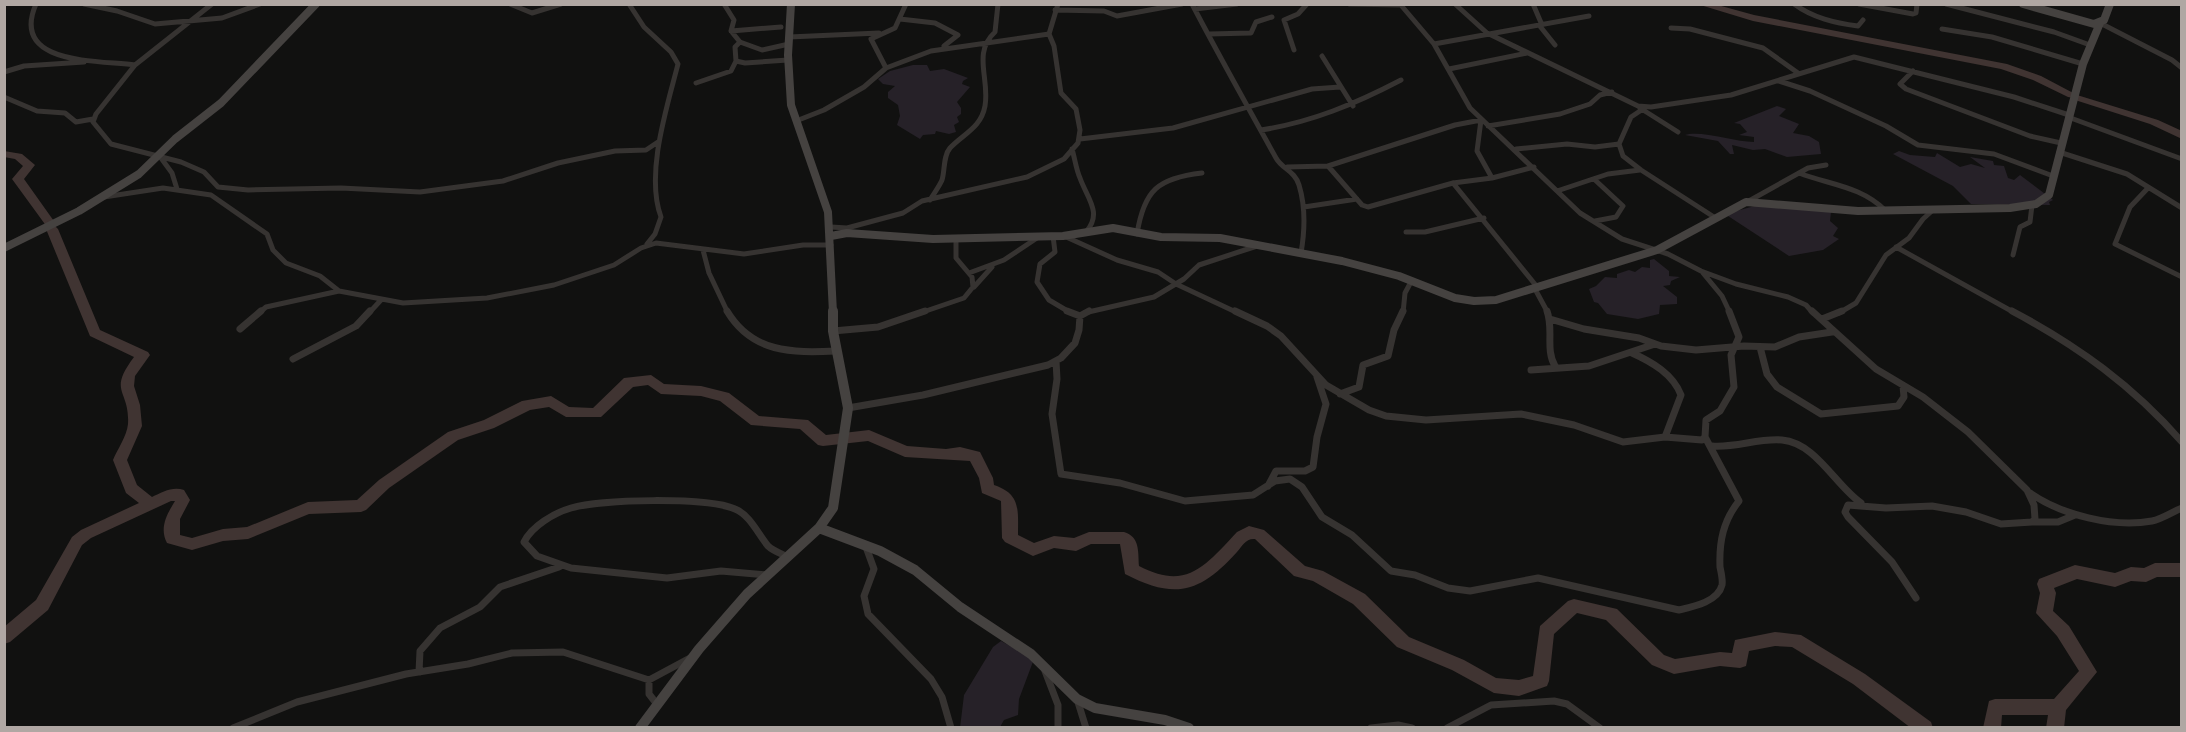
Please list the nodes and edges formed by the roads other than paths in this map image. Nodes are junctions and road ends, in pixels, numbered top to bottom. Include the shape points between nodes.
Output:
1 (36, 4) edge
2 (84, 4) edge
3 (212, 4) edge
4 (260, 4) edge
5 (316, 4) edge
6 (510, 4) edge
7 (561, 4) edge
8 (629, 4) edge
9 (724, 4) edge
10 (791, 4) edge
11 (906, 4) edge
12 (998, 4) edge
13 (1182, 4) edge
14 (1237, 4) edge
15 (1307, 4) edge
16 (1349, 4) edge
17 (1455, 4) edge
18 (1533, 4) edge
19 (1794, 4) edge
20 (1859, 4) edge
21 (1917, 4) edge
22 (1946, 4) edge
23 (2023, 4) edge
24 (2110, 4) edge
25 (1400, 5) edge
26 (1194, 7) edge
27 (1056, 8) edge
28 (1589, 16) dead end
29 (1272, 17) dead end
30 (900, 19) junction
31 (1863, 20) dead end
32 (194, 21) junction
33 (2100, 23) junction
34 (1541, 25) junction
35 (781, 27) dead end
36 (1671, 28) dead end
37 (1942, 29) dead end
38 (731, 31) junction
39 (879, 33) junction
40 (1487, 33) junction
41 (1049, 34) junction
42 (1209, 34) junction
43 (789, 41) junction
44 (985, 41) junction
45 (740, 42) junction
46 (1434, 45) junction
47 (1555, 45) dead end
48 (2090, 45) junction
49 (941, 48) junction
50 (1294, 50) dead end
51 (1527, 53) junction
52 (1322, 56) dead end
53 (2181, 59) edge
54 (788, 60) junction
55 (2172, 60) junction
56 (89, 61) junction
57 (736, 61) junction
58 (135, 64) junction
59 (2083, 64) junction
60 (886, 68) junction
61 (2181, 68) edge
62 (1449, 69) junction
63 (1913, 71) junction
64 (4, 72) edge
65 (1798, 73) junction
66 (1401, 80) dead end
67 (1776, 81) junction
68 (1588, 82) junction
69 (696, 83) dead end
70 (1340, 87) junction
71 (1612, 92) junction
72 (4, 97) edge
73 (1598, 97) junction
74 (1634, 104) junction
75 (1245, 106) junction
76 (1353, 106) junction
77 (1643, 110) junction
78 (2068, 116) junction
79 (93, 119) junction
80 (1481, 120) junction
81 (796, 121) junction
82 (1488, 126) junction
83 (1260, 130) junction
84 (1678, 132) dead end
85 (1080, 139) junction
86 (658, 142) junction
87 (1619, 144) junction
88 (2060, 147) junction
89 (1072, 149) junction
90 (1515, 149) junction
91 (159, 156) junction
92 (2181, 159) edge
93 (1826, 165) dead end
94 (1328, 166) junction
95 (1534, 166) junction
96 (1285, 167) junction
97 (1641, 170) junction
98 (1202, 173) dead end
99 (1799, 173) junction
100 (2053, 176) junction
101 (1492, 178) junction
102 (1594, 179) junction
103 (1453, 183) junction
104 (218, 187) junction
105 (2148, 188) junction
106 (177, 189) junction
107 (1557, 191) junction
108 (211, 195) junction
109 (97, 199) junction
110 (1357, 199) junction
111 (930, 200) junction
112 (1746, 202) junction
113 (2032, 205) junction
114 (1304, 207) junction
115 (2181, 208) edge
116 (1934, 210) junction
117 (1886, 212) junction
118 (1714, 217) junction
119 (1484, 218) junction
120 (1594, 221) junction
121 (1406, 232) dead end
122 (1083, 234) junction
123 (1137, 234) junction
124 (831, 236) junction
125 (1041, 236) junction
126 (1053, 236) junction
127 (1063, 236) junction
128 (956, 238) junction
129 (647, 244) junction
130 (1257, 246) junction
131 (4, 248) edge
132 (1896, 248) junction
133 (703, 250) junction
134 (1657, 250) junction
135 (1301, 253) junction
136 (2013, 255) dead end
137 (995, 264) junction
138 (1701, 271) junction
139 (969, 273) junction
140 (2181, 278) edge
141 (1412, 280) junction
142 (1176, 284) junction
143 (974, 287) junction
144 (1537, 289) junction
145 (339, 291) junction
146 (381, 300) junction
147 (1080, 316) junction
148 (1822, 319) junction
149 (1550, 320) junction
150 (240, 329) dead end
151 (833, 331) junction
152 (1832, 332) junction
153 (1655, 344) junction
154 (1760, 347) junction
155 (1733, 348) junction
156 (836, 351) junction
157 (1632, 354) junction
158 (293, 359) dead end
159 (1056, 361) junction
160 (1556, 366) junction
161 (1531, 370) dead end
162 (1317, 378) junction
163 (1903, 386) junction
164 (1340, 394) junction
165 (848, 408) junction
166 (1665, 436) junction
167 (1705, 437) junction
168 (2181, 442) edge
169 (1712, 446) junction
170 (1268, 486) junction
171 (2027, 490) junction
172 (1864, 505) junction
173 (2181, 508) edge
174 (2077, 514) junction
175 (2032, 522) junction
176 (819, 528) junction
177 (865, 545) junction
178 (789, 558) junction
179 (559, 567) junction
180 (767, 575) junction
181 (1916, 598) dead end
182 (692, 657) junction
183 (1044, 667) junction
184 (419, 672) junction
185 (649, 680) junction
186 (1077, 699) junction
187 (656, 703) junction
188 (233, 728) edge
189 (640, 728) edge
190 (951, 728) edge
191 (1058, 728) edge
192 (1086, 728) edge
193 (1189, 728) edge
194 (1371, 728) edge
195 (1412, 728) edge
196 (1447, 728) edge
197 (1600, 728) edge

1 - 56 street via 30,28 43,48 53,55
2 - 32 street via 155,24
3 - 32 street
4 - 32 street via 233,16
5 - 91 street via 221,103
6 - 7 street via 529,13
8 - 86 street via 644,27 677,60
9 - 38 street via 734,20
10 - 43 street
11 - 30 street
12 - 44 street via 994,33
13 - 27 street via 1117,16 1104,11
14 - 26 street
15 - 50 street via 1298,14 1284,20
16 - 25 street
17 - 40 street
18 - 34 street
19 - 31 street via 1849,26 1858,26
20 - 21 street via 1910,14 1916,13
22 - 48 street
23 - 33 street via 2086,23
24 - 33 street
25 - 46 street
26 - 42 street
27 - 41 street
28 - 34 street
29 - 42 street via 1256,22 1251,33
30 - 39 street via 895,28
30 - 49 street via 934,22 958,35
32 - 58 street
33 - 48 street
33 - 55 street
34 - 40 street
34 - 47 street
35 - 38 street
36 - 65 street via 1690,29 1763,48
37 - 59 street via 2009,41
38 - 45 street
39 - 43 street
39 - 60 street via 871,40
40 - 46 street
40 - 51 street
41 - 44 street
41 - 85 street via 1059,84 1064,98 1077,113
42 - 75 street
43 - 45 street via 762,50
43 - 54 street
44 - 49 street
44 - 111 street via 984,110 974,129 948,150 942,179
45 - 57 street via 735,47
46 - 62 street
48 - 59 street
49 - 60 street
51 - 62 street
51 - 68 street
52 - 70 street
53 - 55 street
54 - 57 street
54 - 81 street
55 - 61 street
56 - 58 street
56 - 64 street via 24,66
57 - 69 street via 731,70
58 - 79 street
59 - 78 street
60 - 81 street via 864,87
62 - 80 street
63 - 65 street via 1849,57
63 - 78 street via 2014,97
63 - 88 street via 1900,84 1906,90
65 - 67 street
66 - 76 street
67 - 74 street via 1712,99 1651,107
67 - 100 street via 1810,91 1918,145 1994,154
68 - 71 street
68 - 73 street
70 - 75 street via 1312,89
70 - 76 street
71 - 73 street
71 - 74 street
72 - 79 street via 37,111 62,112 76,122
73 - 82 street via 1590,104 1560,114
74 - 77 street
75 - 83 street
75 - 85 street via 1173,128
76 - 83 street via 1308,123
77 - 84 street
77 - 87 street via 1630,117
78 - 88 street
78 - 92 street
79 - 91 street via 111,144
80 - 82 street
80 - 94 street
80 - 101 street via 1477,152
81 - 124 street via 828,212
82 - 90 street
83 - 96 street via 1277,161
85 - 89 street
86 - 104 street via 646,150 615,151 558,163 495,184 427,192
86 - 129 street via 656,204 661,217
87 - 90 street
87 - 97 street via 1623,156
88 - 100 street
88 - 105 street via 2122,172
89 - 111 street via 1059,163 1039,173
89 - 122 street via 1095,213 1092,226
90 - 95 street
91 - 104 street via 204,172
91 - 106 street via 172,173
91 - 109 street via 139,174
93 - 99 street
94 - 96 street
94 - 110 street
95 - 101 street
95 - 107 street
96 - 114 street via 1299,184
97 - 102 street
97 - 118 street
98 - 123 street via 1161,184 1148,192 1139,211
99 - 112 street
99 - 117 street via 1823,183 1863,190
100 - 113 street via 2049,195
101 - 103 street
102 - 107 street
102 - 120 street via 1623,206 1616,217
103 - 110 street via 1372,207
103 - 119 street
104 - 108 street
105 - 115 street
105 - 140 street via 2130,207 2114,242 2122,250
106 - 108 street
106 - 109 street via 142,190
107 - 120 street
108 - 145 street via 267,234 273,250 286,263 320,276
109 - 131 street
110 - 114 street
111 - 124 street
112 - 117 street
112 - 118 street
113 - 116 street
113 - 136 street via 2030,222 2020,227
114 - 135 street via 1306,233
116 - 117 street
116 - 132 street
118 - 134 street
119 - 121 street via 1425,232
119 - 144 street
120 - 134 street via 1622,238
122 - 123 street via 1106,228
122 - 127 street
123 - 130 street via 1220,238
124 - 128 street via 847,233 888,238
124 - 133 street via 803,245 744,254
124 - 151 street
125 - 126 street
125 - 128 street
125 - 137 street
126 - 127 street
126 - 147 street via 1055,252 1040,264 1037,282 1058,308
127 - 142 street via 1158,272
128 - 139 street via 956,258
129 - 133 street via 666,243
129 - 146 street via 614,265 544,288 457,301
130 - 135 street
130 - 142 street via 1199,265
132 - 148 street via 1884,257 1860,299 1844,311
132 - 168 street via 2086,353 2130,387
133 - 156 street via 730,319 753,342 791,352
134 - 138 street
134 - 144 street
135 - 141 street
137 - 139 street
137 - 143 street
138 - 148 street via 1788,297 1806,305
138 - 155 street via 1722,296 1734,322 1739,337
139 - 143 street
141 - 144 street via 1444,295 1474,301 1496,300
141 - 164 street via 1388,356 1363,365 1359,387
142 - 147 street via 1144,301 1096,309
142 - 162 street via 1274,331
143 - 151 street via 960,300 885,325
144 - 149 street
145 - 146 street
145 - 150 street via 266,307
146 - 158 street via 356,326
147 - 159 street via 1078,338
148 - 152 street
149 - 153 street
149 - 160 street via 1549,355
151 - 156 street
152 - 154 street
152 - 163 street
153 - 155 street via 1695,350
153 - 157 street
154 - 155 street
154 - 163 street via 1767,374 1777,387 1821,414 1898,406 1904,397
155 - 167 street via 1734,387 1720,411 1706,420
156 - 165 street
157 - 160 street via 1589,366
157 - 166 street via 1668,377 1679,389 1681,395
159 - 165 street via 973,385
159 - 170 street via 1059,371 1052,414 1055,465 1061,474 1120,483 1185,501 1253,495
160 - 161 street
162 - 164 street
162 - 170 street via 1326,404 1313,467 1305,471 1276,471
163 - 171 street via 1958,423
164 - 166 street via 1394,418 1426,420 1521,414 1563,422 1623,442
165 - 176 street via 832,508
166 - 167 street via 1696,440
167 - 169 street
169 - 170 street via 1739,501 1720,539 1718,566 1722,585 1700,605 1679,610 1538,578 1463,591 1435,585 1415,575 1398,574 1352,535 1322,517 1296,482 1282,479
169 - 172 street via 1794,443
171 - 174 street via 2051,507
171 - 175 street via 2035,514
172 - 175 street via 1932,506 2005,525
172 - 181 street via 1848,505 1845,512 1892,562
173 - 174 street via 2149,521
174 - 175 street via 2058,522
176 - 177 street
176 - 178 street
177 - 183 street via 915,570
177 - 190 street via 874,569 864,597 868,614 931,679 942,697
178 - 179 street via 770,548 743,513 734,508 708,503 617,501 561,512 528,532 524,542 530,553
178 - 180 street
179 - 180 street via 667,578 721,571
179 - 184 street via 500,587 480,607 440,628 420,651
180 - 182 street
182 - 185 street
182 - 187 street
183 - 186 street
183 - 191 street via 1057,698
184 - 185 street via 512,653 549,651
184 - 188 street via 297,702
185 - 187 street via 649,694
186 - 192 street
186 - 193 street via 1095,708
187 - 189 street
194 - 195 street
196 - 197 street via 1491,705 1554,701 1567,704

